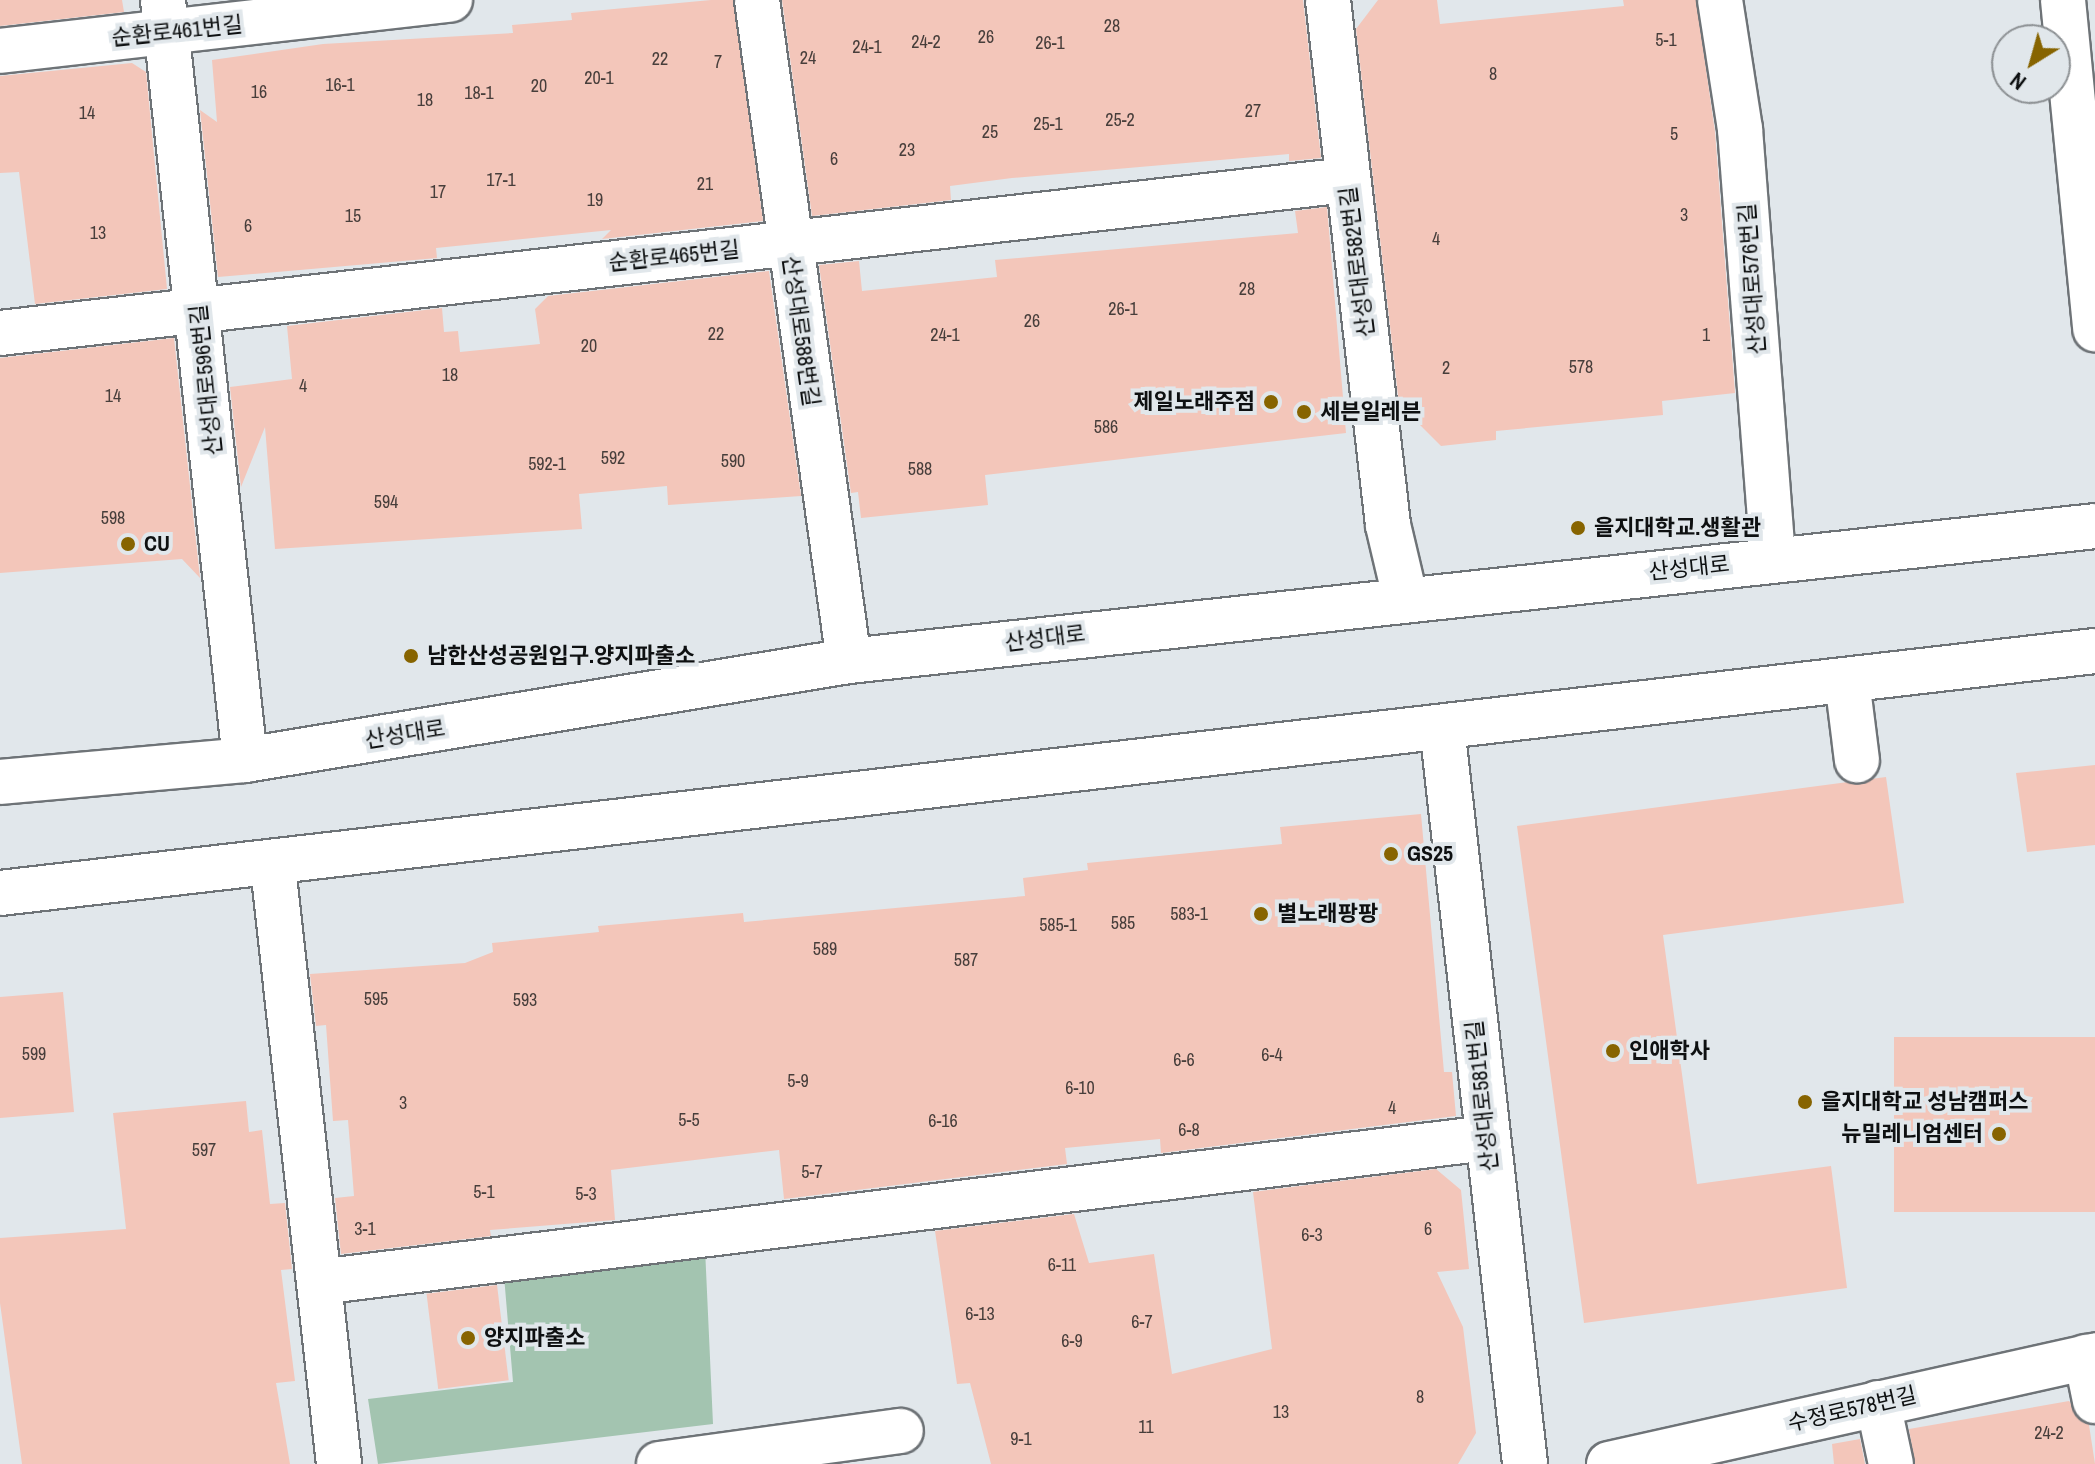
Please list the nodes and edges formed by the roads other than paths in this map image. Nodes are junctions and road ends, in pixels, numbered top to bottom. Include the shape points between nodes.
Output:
1 (450, 0) edge
2 (757, 0) edge
3 (1328, 0) edge
4 (1720, 0) edge
5 (2063, 0) edge
6 (165, 16) edge
7 (0, 51) edge
8 (1347, 180) junction
9 (788, 244) junction
10 (199, 308) junction
11 (2095, 329) edge
12 (0, 333) edge
13 (2095, 526) edge
14 (1773, 559) junction
15 (1405, 597) junction
16 (2095, 651) edge
17 (849, 661) junction
18 (1847, 680) junction
19 (1442, 727) junction
20 (245, 760) junction
21 (1857, 760) dead end
22 (0, 782) edge
23 (273, 867) junction
24 (0, 893) edge
25 (1486, 1138) junction
26 (319, 1282) junction
27 (2091, 1356) edge
28 (2095, 1401) edge
29 (1878, 1403) junction
30 (901, 1431) dead end
31 (1759, 1448) edge
32 (339, 1464) edge
33 (659, 1464) edge
34 (1525, 1464) edge
35 (1609, 1464) edge
36 (1891, 1464) edge

1 - 6 street, 순환로461번길
2 - 9 street, 산성대로588번길
3 - 8 street, 산성대로582번길
4 - 14 street, 산성대로576번길 via 1740,129
5 - 11 street
6 - 7 street, 순환로461번길
6 - 10 street, 산성대로596번길
8 - 9 street, 순환로465번길
8 - 15 street, 산성대로582번길 via 1388,525
9 - 10 street, 순환로465번길
9 - 17 street, 산성대로588번길
10 - 12 street, 순환로465번길
10 - 20 street, 산성대로596번길
13 - 14 street, 산성대로
14 - 15 street, 산성대로
15 - 17 street, 산성대로
16 - 18 street
17 - 20 street, 산성대로
18 - 19 street
18 - 21 street
19 - 23 street
19 - 25 street, 산성대로581번길
20 - 22 street, 산성대로
23 - 24 street
23 - 26 street
25 - 26 street
25 - 34 street, 산성대로581번길
26 - 32 street
27 - 28 street
27 - 29 street, 수정로578번길
29 - 31 street, 수정로578번길
29 - 36 street
30 - 33 street
31 - 35 street, 수정로578번길

